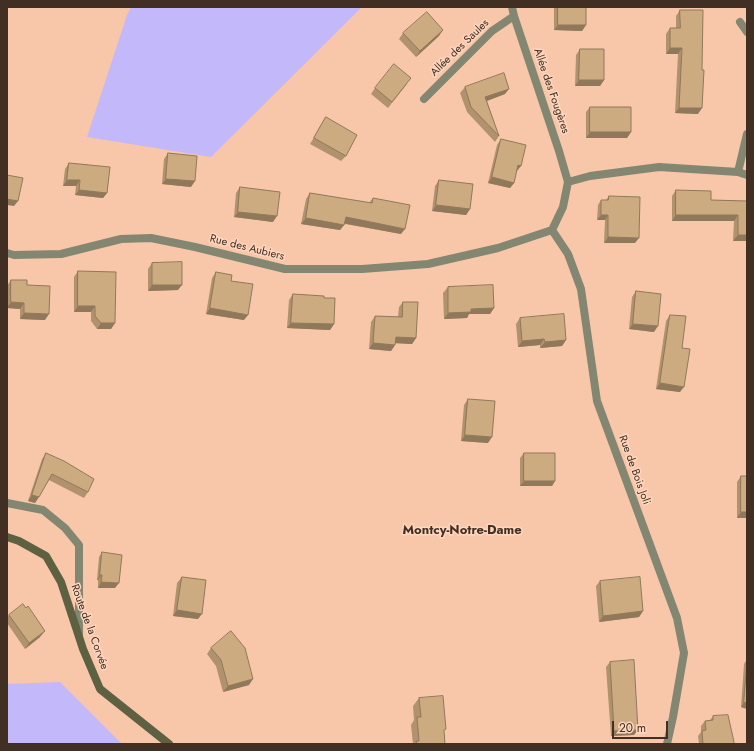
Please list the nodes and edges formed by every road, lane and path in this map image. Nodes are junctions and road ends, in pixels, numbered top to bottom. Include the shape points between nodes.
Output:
1 (512, 7) edge
2 (514, 16) junction
3 (740, 22) dead end
4 (747, 32) edge
5 (424, 99) dead end
6 (747, 134) edge
7 (738, 172) junction
8 (747, 176) edge
9 (568, 182) junction
10 (552, 230) junction
11 (7, 253) edge
12 (7, 503) edge
13 (7, 537) edge
14 (79, 637) junction
15 (169, 744) edge
16 (667, 744) edge

1 - 2 street, Allée des Fougères
2 - 5 street, Allée des Saules via 492,31
2 - 9 street, Allée des Fougères
3 - 4 street
6 - 7 street
7 - 8 street
7 - 9 street via 658,167 590,176
9 - 10 street, Allée des Fougères via 563,207
10 - 11 street, Rue des Aubiers via 498,248 428,264 362,269 285,269 195,246 151,238 121,239 61,254
10 - 16 street, Rue de Bois Joli via 568,254 580,289 597,400 677,618 684,653
12 - 14 street via 43,510 65,528 78,545
13 - 14 street, Route de la Corvée via 46,556 61,582
14 - 15 street, Route de la Corvée via 100,689

